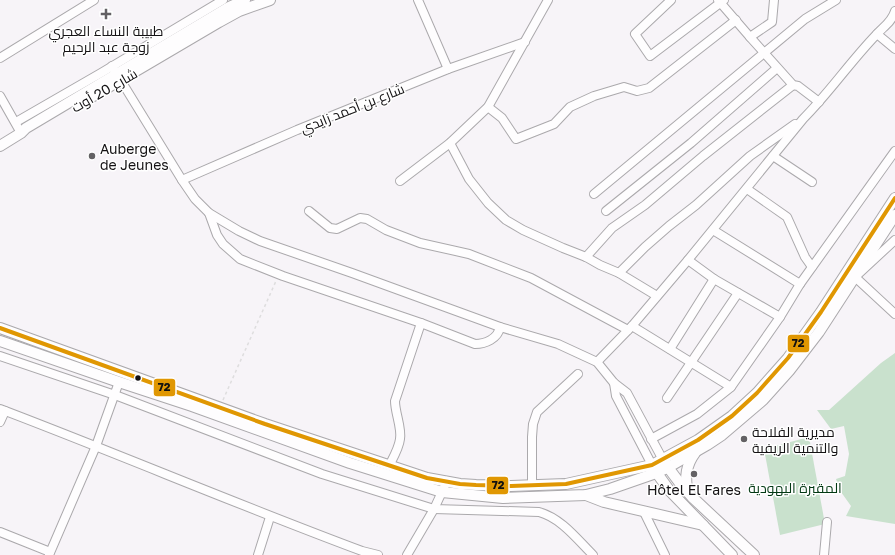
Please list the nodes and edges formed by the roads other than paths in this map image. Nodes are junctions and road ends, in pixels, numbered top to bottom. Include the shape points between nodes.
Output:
1 (94, 0) edge
2 (223, 0) edge
3 (245, 0) edge
4 (270, 0) edge
5 (418, 0) edge
6 (548, 0) edge
7 (671, 0) edge
8 (774, 0) edge
9 (836, 0) edge
10 (721, 1) edge
11 (895, 11) edge
12 (736, 20) junction
13 (876, 34) junction
14 (750, 38) junction
15 (525, 42) junction
16 (895, 49) edge
17 (764, 53) junction
18 (0, 58) edge
19 (777, 68) junction
20 (448, 69) junction
21 (117, 73) junction
22 (793, 85) junction
23 (0, 96) edge
24 (820, 102) junction
25 (488, 107) junction
26 (803, 119) junction
27 (16, 122) junction
28 (21, 133) junction
29 (450, 143) junction
30 (0, 146) edge
31 (895, 151) edge
32 (773, 156) junction
33 (182, 180) junction
34 (400, 181) dead end
35 (812, 182) dead end
36 (747, 189) junction
37 (594, 194) dead end
38 (895, 198) edge
39 (309, 211) dead end
40 (606, 211) dead end
41 (209, 214) junction
42 (895, 215) edge
43 (713, 230) junction
44 (895, 240) edge
45 (586, 257) junction
46 (688, 260) junction
47 (812, 267) junction
48 (618, 273) junction
49 (855, 278) junction
50 (714, 279) junction
51 (800, 284) junction
52 (738, 293) junction
53 (657, 296) junction
54 (895, 314) edge
55 (780, 317) junction
56 (421, 323) junction
57 (500, 327) junction
58 (0, 328) edge
59 (630, 328) junction
60 (0, 341) edge
61 (670, 349) junction
62 (0, 356) edge
63 (597, 362) junction
64 (690, 362) junction
65 (578, 374) dead end
66 (119, 382) junction
67 (614, 383) junction
68 (731, 386) junction
69 (115, 395) junction
70 (667, 398) dead end
71 (2, 410) edge
72 (0, 422) edge
73 (651, 439) junction
74 (96, 446) junction
75 (695, 452) junction
76 (665, 464) junction
77 (389, 466) junction
78 (654, 469) junction
79 (446, 481) junction
80 (532, 485) junction
81 (442, 492) junction
82 (688, 492) junction
83 (586, 495) junction
84 (434, 508) junction
85 (644, 512) junction
86 (270, 517) junction
87 (827, 522) dead end
88 (703, 525) junction
89 (0, 532) edge
90 (748, 553) edge
91 (49, 554) edge
92 (258, 555) edge
93 (378, 555) edge
94 (407, 555) edge
95 (593, 555) edge
96 (665, 555) edge
97 (732, 555) edge
98 (824, 555) edge

1 - 18 street
2 - 21 street
3 - 21 main road, شارع 20 أوت
4 - 21 main road, شارع 20 أوت via 240,11
5 - 20 street
6 - 15 street
7 - 10 street via 635,34 650,56
8 - 14 street via 772,22
9 - 17 street via 805,19
10 - 12 street
11 - 13 street via 889,23
12 - 14 street
12 - 25 street via 649,88 636,91 624,88 594,96 570,107 554,124 516,139 502,118
13 - 16 street
13 - 24 street
14 - 17 street
15 - 20 street, شارع بن أحمد زايدي
15 - 25 street
17 - 19 street
17 - 37 street
19 - 22 street
19 - 40 street
20 - 33 street, شارع بن أحمد زايدي
21 - 27 street
21 - 28 main road, شارع 20 أوت
21 - 33 street
22 - 24 street
22 - 45 street via 612,228
23 - 27 street
24 - 26 street
25 - 29 street
26 - 32 street
26 - 48 street via 750,156
27 - 28 street
28 - 30 main road, شارع 20 أوت
29 - 34 street
29 - 45 street via 469,179 506,220
31 - 47 street
32 - 35 street
32 - 36 street
33 - 41 street
36 - 43 street
36 - 47 street via 787,218
38 - 76 main road via 821,312 770,380 717,428
39 - 59 street via 330,228 337,229 360,218 367,219 386,230 420,243 469,254 531,278
41 - 56 street via 220,239 240,259
41 - 57 street via 260,241
42 - 49 main road
43 - 46 street
43 - 51 street
44 - 49 street
45 - 48 street
46 - 50 street
46 - 53 street
47 - 51 street
48 - 53 street
49 - 54 street
49 - 75 main road via 816,337 777,386 738,423
50 - 52 street
50 - 61 street
51 - 55 street
52 - 55 street
52 - 64 street
53 - 59 street
55 - 68 street
56 - 57 street via 474,344 491,339 497,335
56 - 77 street via 395,401 400,439
57 - 63 street via 558,344
58 - 77 main road
59 - 61 street
59 - 63 street
60 - 66 main road
61 - 64 street
62 - 69 street
63 - 67 street
64 - 68 street
64 - 70 street
65 - 80 street via 537,412 532,437
66 - 69 street
66 - 81 main road via 350,463
67 - 73 street via 627,393
67 - 78 street via 616,396
68 - 73 street via 697,414
69 - 74 street
69 - 84 street via 322,474
71 - 72 street
71 - 74 street
73 - 76 street
74 - 86 street
74 - 91 street
75 - 76 main road
75 - 82 main road via 685,475
76 - 78 main road
76 - 82 main road
77 - 79 main road
78 - 80 main road via 566,484
78 - 83 main road via 610,489
78 - 88 main road via 669,490
79 - 80 main road via 476,485
79 - 81 street
81 - 83 main road via 503,498
81 - 84 street
82 - 90 main road
83 - 85 main road
84 - 94 street
84 - 95 street via 547,514
85 - 88 main road
85 - 96 street
86 - 92 street
86 - 93 street
87 - 98 street
88 - 97 main road
89 - 91 street

